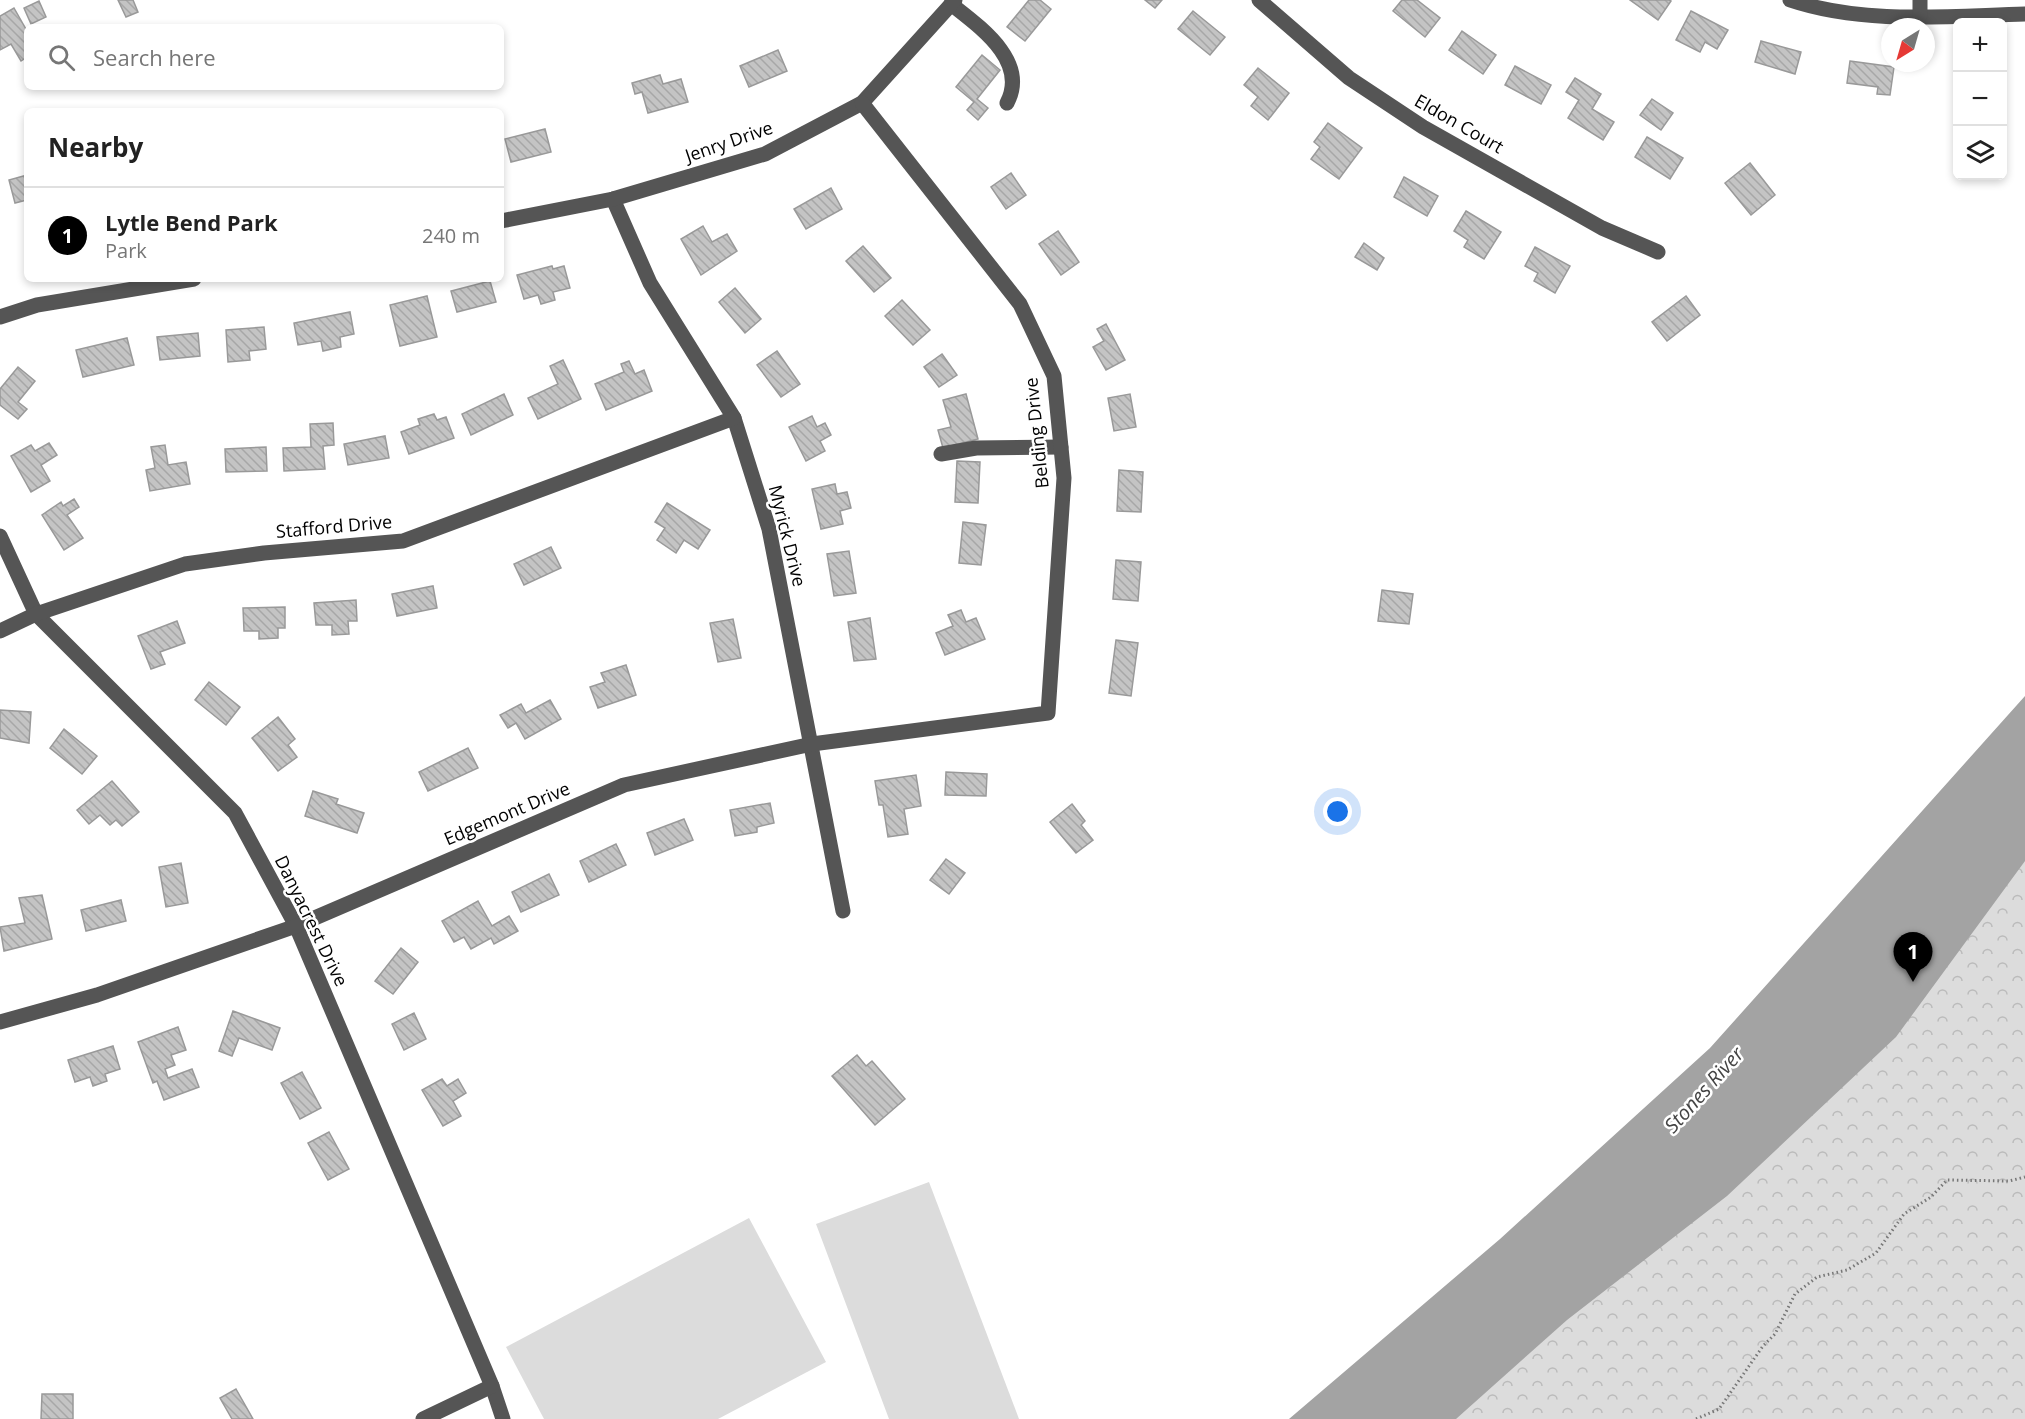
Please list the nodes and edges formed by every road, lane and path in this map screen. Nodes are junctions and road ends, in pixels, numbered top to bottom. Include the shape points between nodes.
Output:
1 (1260, 0) edge
2 (1790, 0) edge
3 (1920, 0) edge
4 (953, 2) edge
5 (2025, 14) edge
6 (1920, 16) junction
7 (862, 103) junction
8 (1007, 103) dead end
9 (613, 199) junction
10 (504, 219) edge
11 (1658, 252) dead end
12 (176, 282) edge
13 (0, 317) edge
14 (734, 418) junction
15 (1061, 447) junction
16 (941, 454) dead end
17 (0, 536) edge
18 (36, 614) junction
19 (0, 631) edge
20 (1048, 713) joint
21 (812, 744) junction
22 (843, 911) dead end
23 (296, 926) junction
24 (0, 1022) edge
25 (2025, 1177) edge
26 (492, 1386) junction
27 (423, 1419) edge
28 (502, 1419) edge
29 (1696, 1419) edge

1 - 11 street, Eldon Court via 1349,78 1423,127 1602,228
2 - 6 street via 1851,14
3 - 6 street
4 - 7 street, Jenry Drive
4 - 8 street via 1003,51 1013,74 1014,90
5 - 6 street
7 - 9 street, Jenry Drive via 765,153
7 - 15 street, Belding Drive via 1020,304 1054,376
9 - 10 street, Jenry Drive
9 - 14 street, Myrick Drive via 650,283
12 - 13 street via 37,305
14 - 18 street, Stafford Drive via 403,540 185,564
14 - 21 street, Myrick Drive via 769,529
15 - 16 street via 976,448
15 - 20 street, Belding Drive via 1064,478
17 - 18 street, Danyacrest Drive
18 - 19 street, Stafford Drive
18 - 23 street, Danyacrest Drive via 235,813
20 - 21 street, Edgemont Drive
21 - 22 street, Myrick Drive
21 - 23 street, Edgemont Drive via 624,785
23 - 24 street, Edgemont Drive via 97,995
23 - 26 street, Danyacrest Drive
25 - 29 path via 2009,1181 1947,1180 1904,1215 1876,1253 1847,1270 1817,1277 1795,1294 1775,1334 1719,1409
26 - 27 street
26 - 28 street, Danyacrest Drive

